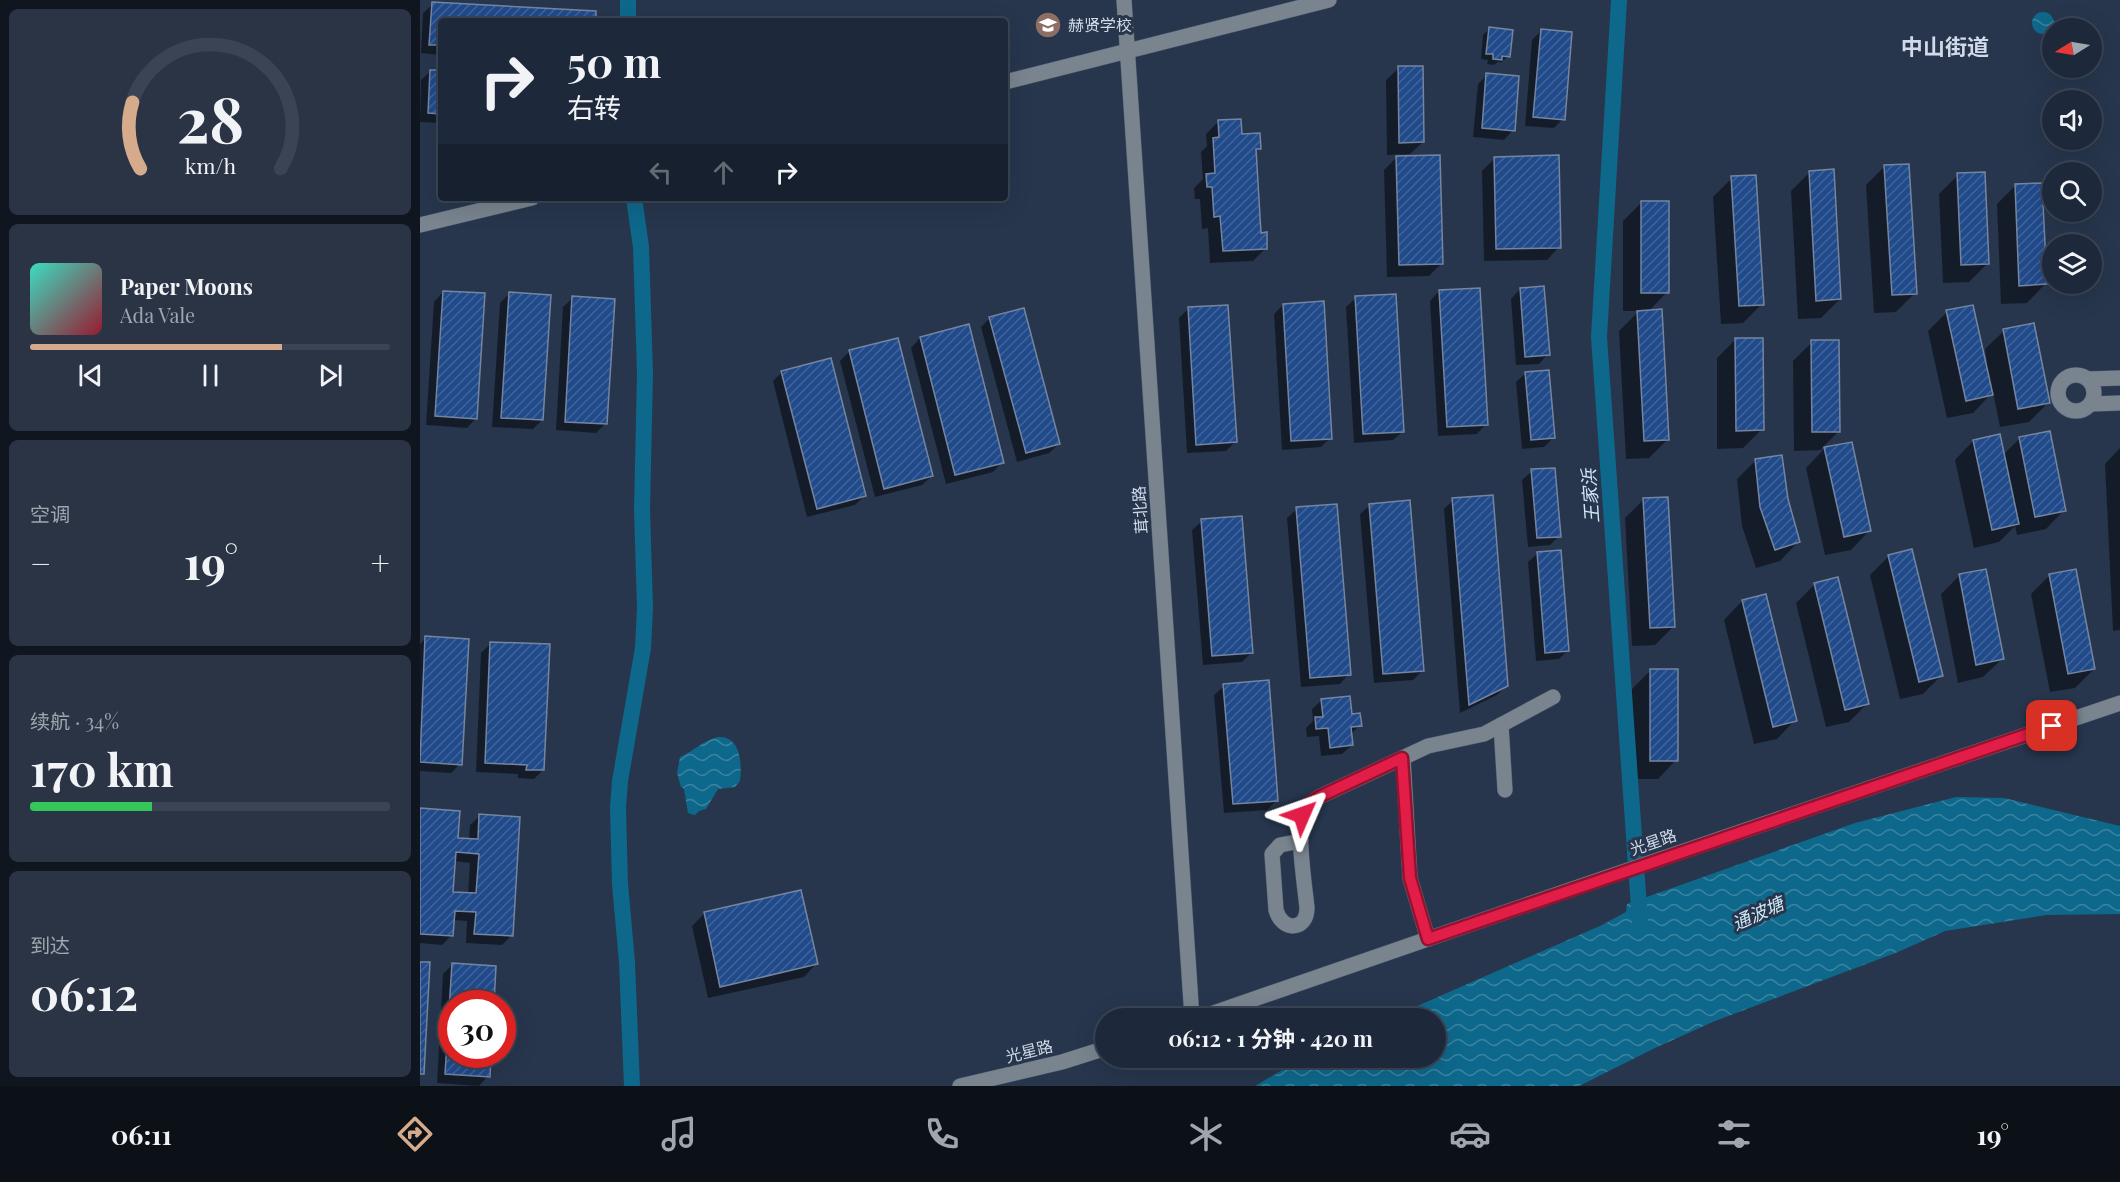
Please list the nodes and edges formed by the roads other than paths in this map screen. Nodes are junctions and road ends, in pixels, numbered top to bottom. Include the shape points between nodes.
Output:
1 (1124, 0) edge
2 (1329, 0) edge
3 (1128, 52) junction
4 (1008, 81) edge
5 (520, 201) edge
6 (420, 225) edge
7 (2120, 378) edge
8 (2088, 380) junction
9 (2120, 403) edge
10 (2091, 404) junction
11 (1554, 697) dead end
12 (2120, 703) edge
13 (1501, 725) junction
14 (1402, 758) junction
15 (1505, 790) dead end
16 (1301, 841) junction
17 (1428, 939) junction
18 (1191, 1008) edge
19 (1228, 1008) edge
20 (1095, 1052) edge
21 (960, 1086) edge

1 - 3 street, 茸北路
2 - 3 street
3 - 4 street
3 - 18 street, 茸北路
5 - 6 street
7 - 8 street
8 - 10 street via 2094,388
8 - 10 street via 2070,375 2060,383 2057,395 2063,407 2074,412
9 - 10 street
11 - 13 street
12 - 17 street, 光星路
13 - 14 street via 1484,734 1428,746
13 - 15 street
14 - 16 street via 1309,804 1302,815
14 - 17 street via 1410,878
16 - 16 street via 1280,845 1272,854 1275,910 1282,924 1289,926 1299,924 1307,914
17 - 19 street, 光星路
20 - 21 street, 光星路

